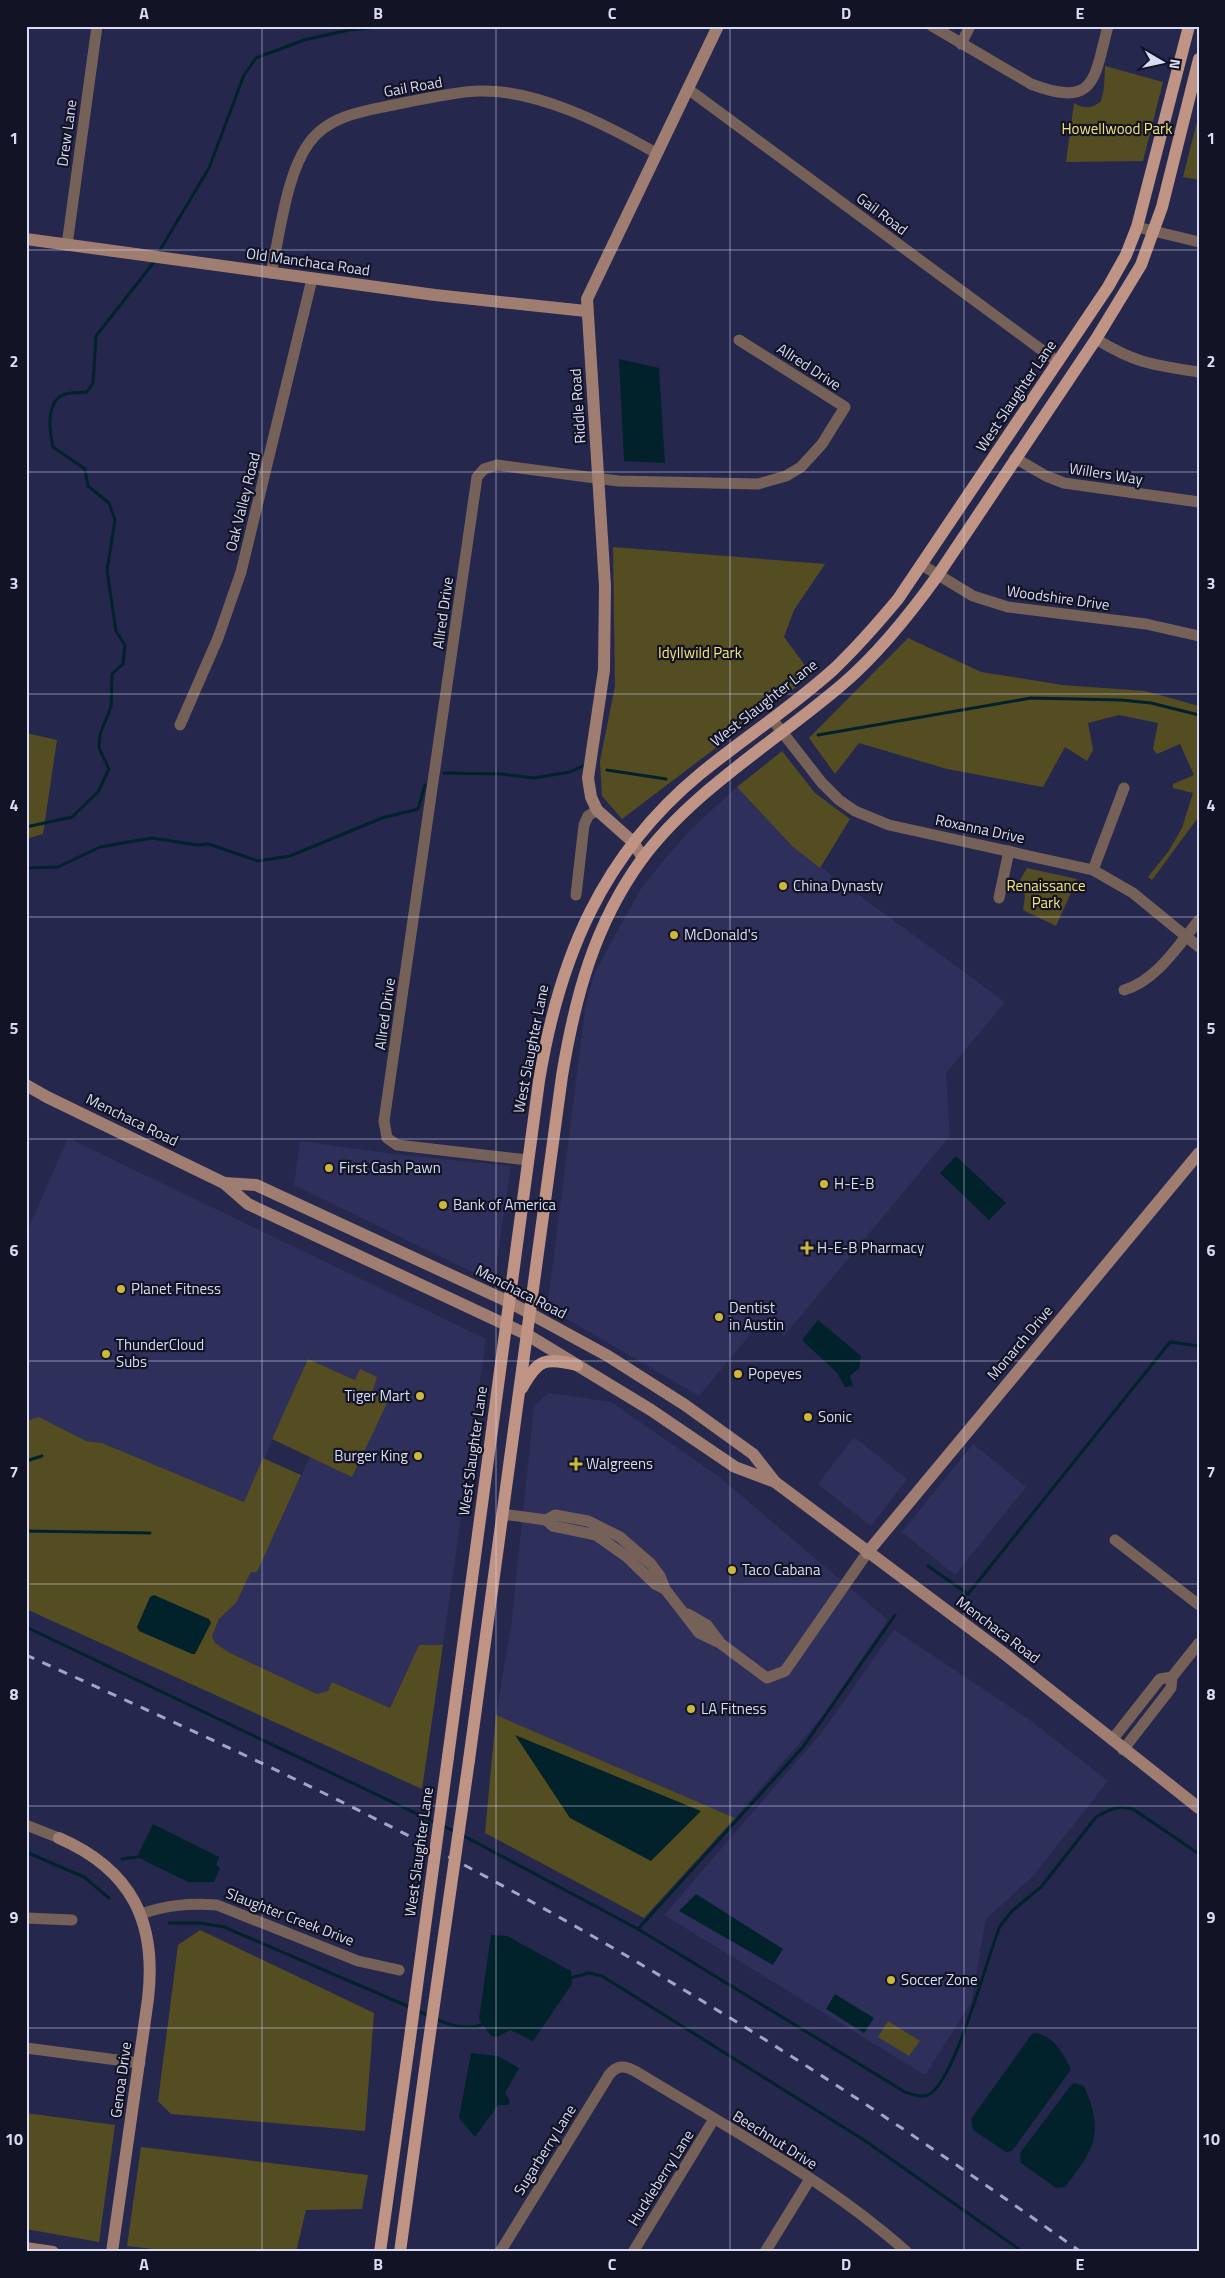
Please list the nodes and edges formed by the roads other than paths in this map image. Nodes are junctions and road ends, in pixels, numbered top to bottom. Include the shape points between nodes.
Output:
1 (97, 26) edge
2 (718, 26) edge
3 (932, 26) edge
4 (970, 26) edge
5 (1108, 26) edge
6 (1189, 26) edge
7 (960, 44) junction
8 (1199, 59) edge
9 (688, 89) junction
10 (656, 153) junction
11 (1137, 227) junction
12 (1154, 232) junction
13 (26, 239) edge
14 (1199, 242) edge
15 (67, 245) junction
16 (271, 273) junction
17 (312, 279) junction
18 (586, 312) junction
19 (1096, 339) junction
20 (739, 340) dead end
21 (1058, 362) junction
22 (1199, 372) edge
23 (1015, 458) junction
24 (599, 478) junction
25 (1199, 502) edge
26 (922, 565) junction
27 (938, 575) junction
28 (1199, 636) edge
29 (772, 719) junction
30 (180, 725) dead end
31 (783, 733) junction
32 (1124, 788) dead end
33 (597, 810) junction
34 (633, 842) junction
35 (1009, 851) junction
36 (643, 858) junction
37 (1093, 870) junction
38 (576, 895) dead end
39 (999, 898) dead end
40 (1199, 920) edge
41 (1185, 936) junction
42 (1199, 947) edge
43 (1124, 990) dead end
44 (546, 1043) junction
45 (562, 1076) junction
46 (26, 1084) edge
47 (1199, 1153) edge
48 (528, 1160) junction
49 (224, 1183) junction
50 (509, 1302) junction
51 (529, 1313) junction
52 (506, 1324) junction
53 (526, 1334) junction
54 (577, 1365) junction
55 (518, 1395) junction
56 (776, 1482) junction
57 (502, 1514) junction
58 (1115, 1540) dead end
59 (867, 1553) junction
60 (1199, 1605) edge
61 (1199, 1644) edge
62 (1172, 1677) junction
63 (1112, 1740) junction
64 (1123, 1750) junction
65 (1199, 1808) edge
66 (26, 1824) edge
67 (59, 1838) joint
68 (141, 1914) junction
69 (26, 1918) edge
70 (72, 1920) dead end
71 (399, 1970) dead end
72 (26, 2048) edge
73 (140, 2063) junction
74 (619, 2067) joint
75 (714, 2119) junction
76 (810, 2179) junction
77 (26, 2248) edge
78 (902, 2250) edge
79 (53, 2252) edge
80 (112, 2252) edge
81 (380, 2252) edge
82 (400, 2252) edge
83 (500, 2252) edge
84 (633, 2252) edge
85 (765, 2252) edge

1 - 15 street, Drew Lane
2 - 9 street, Riddle Road
3 - 7 street
4 - 7 street
5 - 7 street via 1094,80 1087,88 1072,94 1031,84
6 - 11 main road, West Slaughter Lane
8 - 12 main road
9 - 10 street, Riddle Road
9 - 21 street, Gail Road
10 - 16 street, Gail Road via 585,117 511,93 478,91 356,113 319,131 302,154 291,182
10 - 18 street, Riddle Road via 591,288
11 - 12 street
11 - 21 main road, West Slaughter Lane via 1108,287
12 - 14 street
12 - 19 main road via 1141,265
13 - 15 street, Old Manchaca Road
15 - 16 street, Old Manchaca Road
16 - 17 street, Old Manchaca Road
17 - 18 street, Old Manchaca Road
17 - 30 street, Oak Valley Road via 241,572 218,638
18 - 24 street, Riddle Road
19 - 22 street via 1145,364
19 - 23 main road
20 - 24 street, Allred Drive via 844,407 822,444 801,467 786,476 758,484
21 - 26 main road, West Slaughter Lane
23 - 25 street, Willers Way via 1064,483
23 - 27 main road
24 - 33 street, Riddle Road via 605,586 604,670 588,778
24 - 48 street, Allred Drive via 497,465 484,469 477,477 384,1121 387,1138 397,1145
26 - 27 street, Woodshire Drive
26 - 29 main road, West Slaughter Lane via 874,628 834,668
27 - 28 street, Woodshire Drive via 973,596 1008,607 1146,624
27 - 31 main road via 910,613 846,682
29 - 31 street, Roxanna Drive
29 - 34 main road, West Slaughter Lane via 666,804
31 - 35 street, Roxanna Drive via 822,783 855,812 889,825
31 - 36 main road via 682,815
32 - 37 street
33 - 34 street
33 - 38 street via 588,816 584,825
34 - 36 street
34 - 44 main road, West Slaughter Lane via 595,900 571,951 551,1013
35 - 37 street, Roxanna Drive
35 - 39 street
36 - 45 main road via 614,904 587,964 572,1015
37 - 41 street, Roxanna Drive via 1134,893
40 - 41 street
41 - 42 street, Roxanna Drive
41 - 43 street via 1151,976 1138,986
44 - 45 main road via 550,1061
44 - 48 main road, West Slaughter Lane
45 - 51 main road
46 - 49 street, Menchaca Road
47 - 59 street, Monarch Drive
48 - 50 main road, West Slaughter Lane
49 - 50 street, Menchaca Road via 256,1184
49 - 52 street, Menchaca Road via 248,1204
50 - 51 street, Menchaca Road
50 - 52 main road, West Slaughter Lane
51 - 53 main road
51 - 56 street, Menchaca Road via 625,1365 686,1405 753,1454
52 - 53 street, Menchaca Road
52 - 81 main road, West Slaughter Lane, bridge
53 - 54 street, Menchaca Road
53 - 55 main road
54 - 55 main road via 553,1359 538,1365
54 - 56 street, Menchaca Road via 644,1405 735,1467
55 - 57 main road
56 - 59 street, Menchaca Road
57 - 59 street via 546,1520 553,1526 596,1535 665,1590 684,1612 707,1625 720,1643 767,1678 785,1671
57 - 82 main road, bridge
58 - 60 street
59 - 63 street, Menchaca Road via 1002,1652
61 - 62 street
62 - 63 street via 1160,1679
62 - 64 street via 1171,1688
63 - 64 street, Menchaca Road
64 - 65 street, Menchaca Road
66 - 67 street
67 - 68 street via 102,1862 124,1886
68 - 71 street, Slaughter Creek Drive via 162,1906 217,1905 358,1961
68 - 73 street, Genoa Drive via 152,1962
69 - 70 street
72 - 73 street
73 - 80 street, Genoa Drive
74 - 75 street, Beechnut Drive via 635,2071
74 - 83 street, Sugarberry Lane via 609,2075
75 - 76 street, Beechnut Drive
75 - 84 street, Huckleberry Lane
76 - 78 street, Beechnut Drive via 844,2202
76 - 85 street
77 - 79 street

